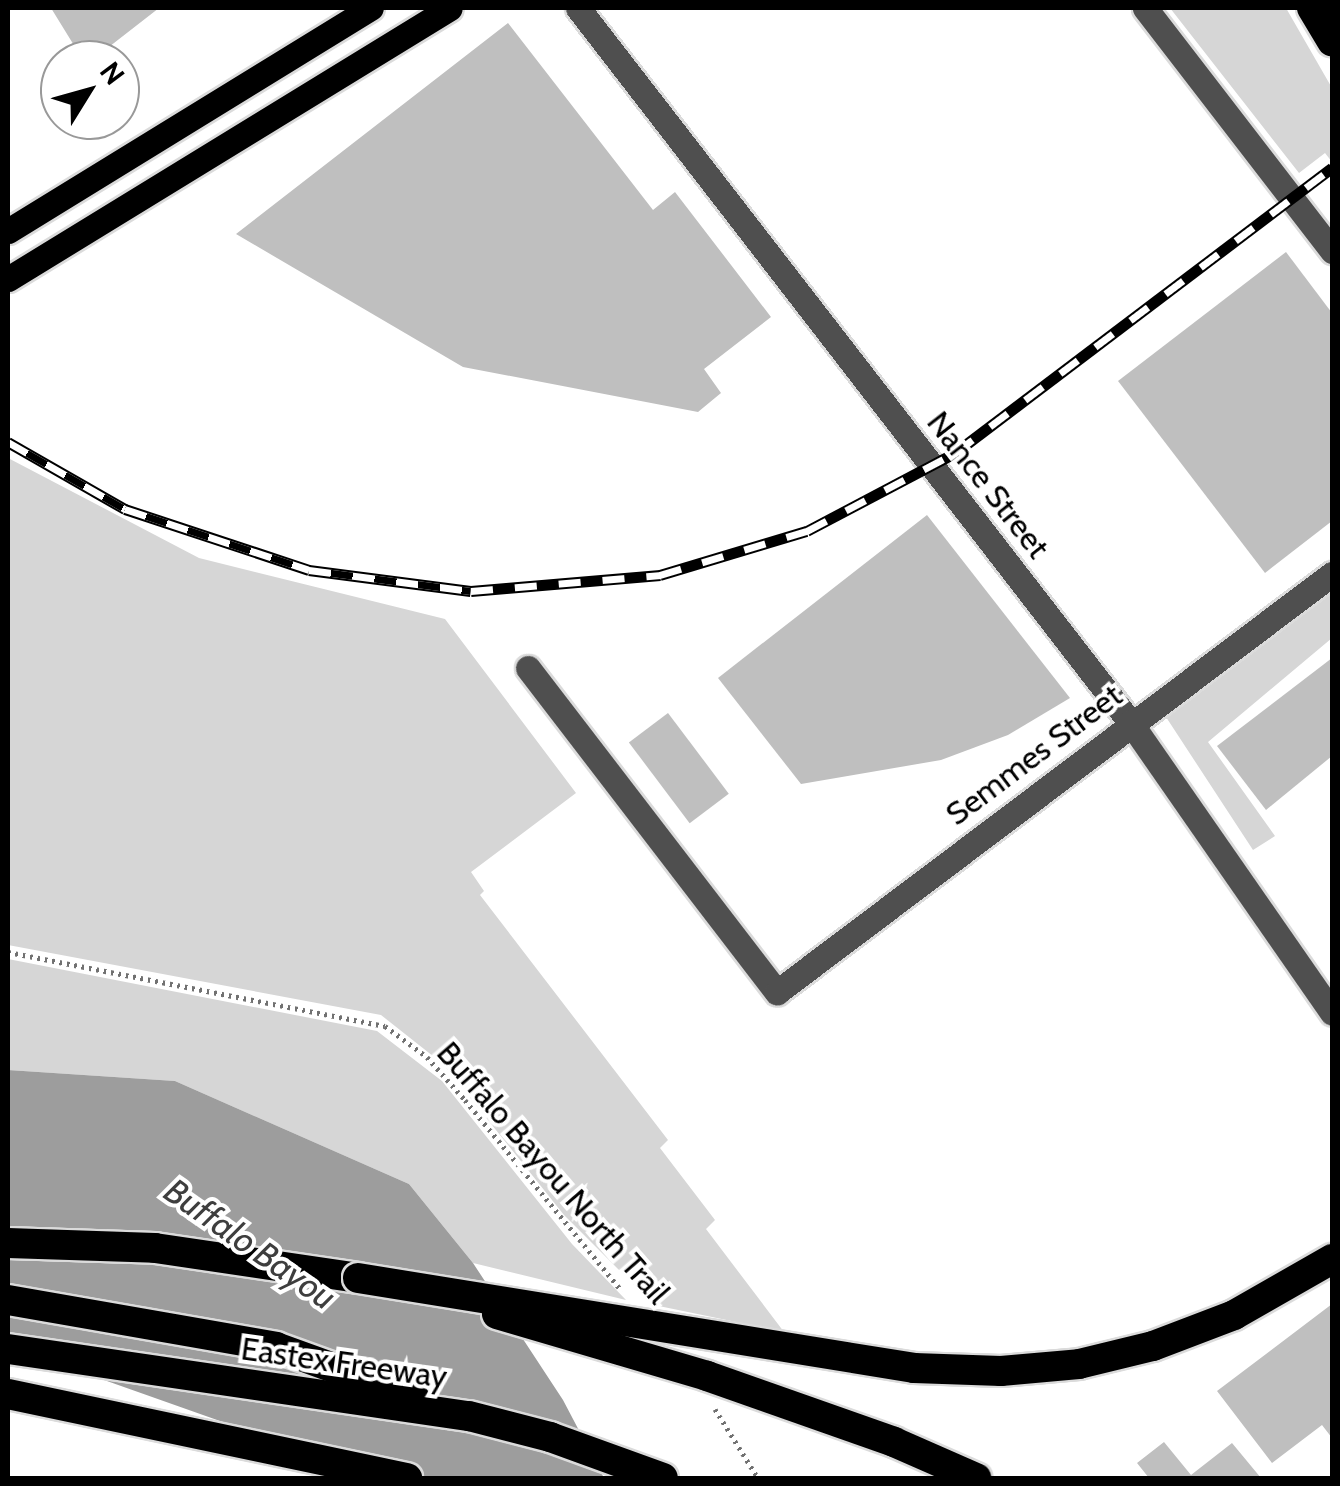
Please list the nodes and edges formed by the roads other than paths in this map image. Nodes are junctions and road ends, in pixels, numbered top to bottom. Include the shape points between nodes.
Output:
1 (371, 8) edge
2 (450, 8) edge
3 (578, 8) edge
4 (1145, 8) edge
5 (1312, 8) edge
6 (1332, 41) edge
7 (8, 231) edge
8 (1332, 251) edge
9 (8, 279) edge
10 (1332, 574) edge
11 (528, 668) dead end
12 (1130, 722) junction
13 (1332, 1013) edge
14 (8, 1242) edge
15 (1332, 1259) edge
16 (358, 1278) junction
17 (8, 1300) edge
18 (8, 1349) edge
19 (8, 1394) edge
20 (469, 1416) junction
21 (407, 1478) edge
22 (663, 1478) edge
23 (976, 1478) edge

1 - 7 main road
2 - 9 main road
3 - 12 street, Nance Street
4 - 8 street
5 - 6 highway
10 - 12 street, Semmes Street
11 - 12 street, Semmes Street via 777,992
12 - 13 street, Nance Street
14 - 16 highway via 155,1248
15 - 16 highway, bridge via 1234,1315 1153,1346 1080,1364 1001,1371 914,1368
16 - 23 highway, bridge via 706,1376
17 - 20 highway via 276,1347
18 - 20 highway, Eastex Freeway
19 - 21 highway
20 - 22 highway, Eastex Freeway via 550,1436

